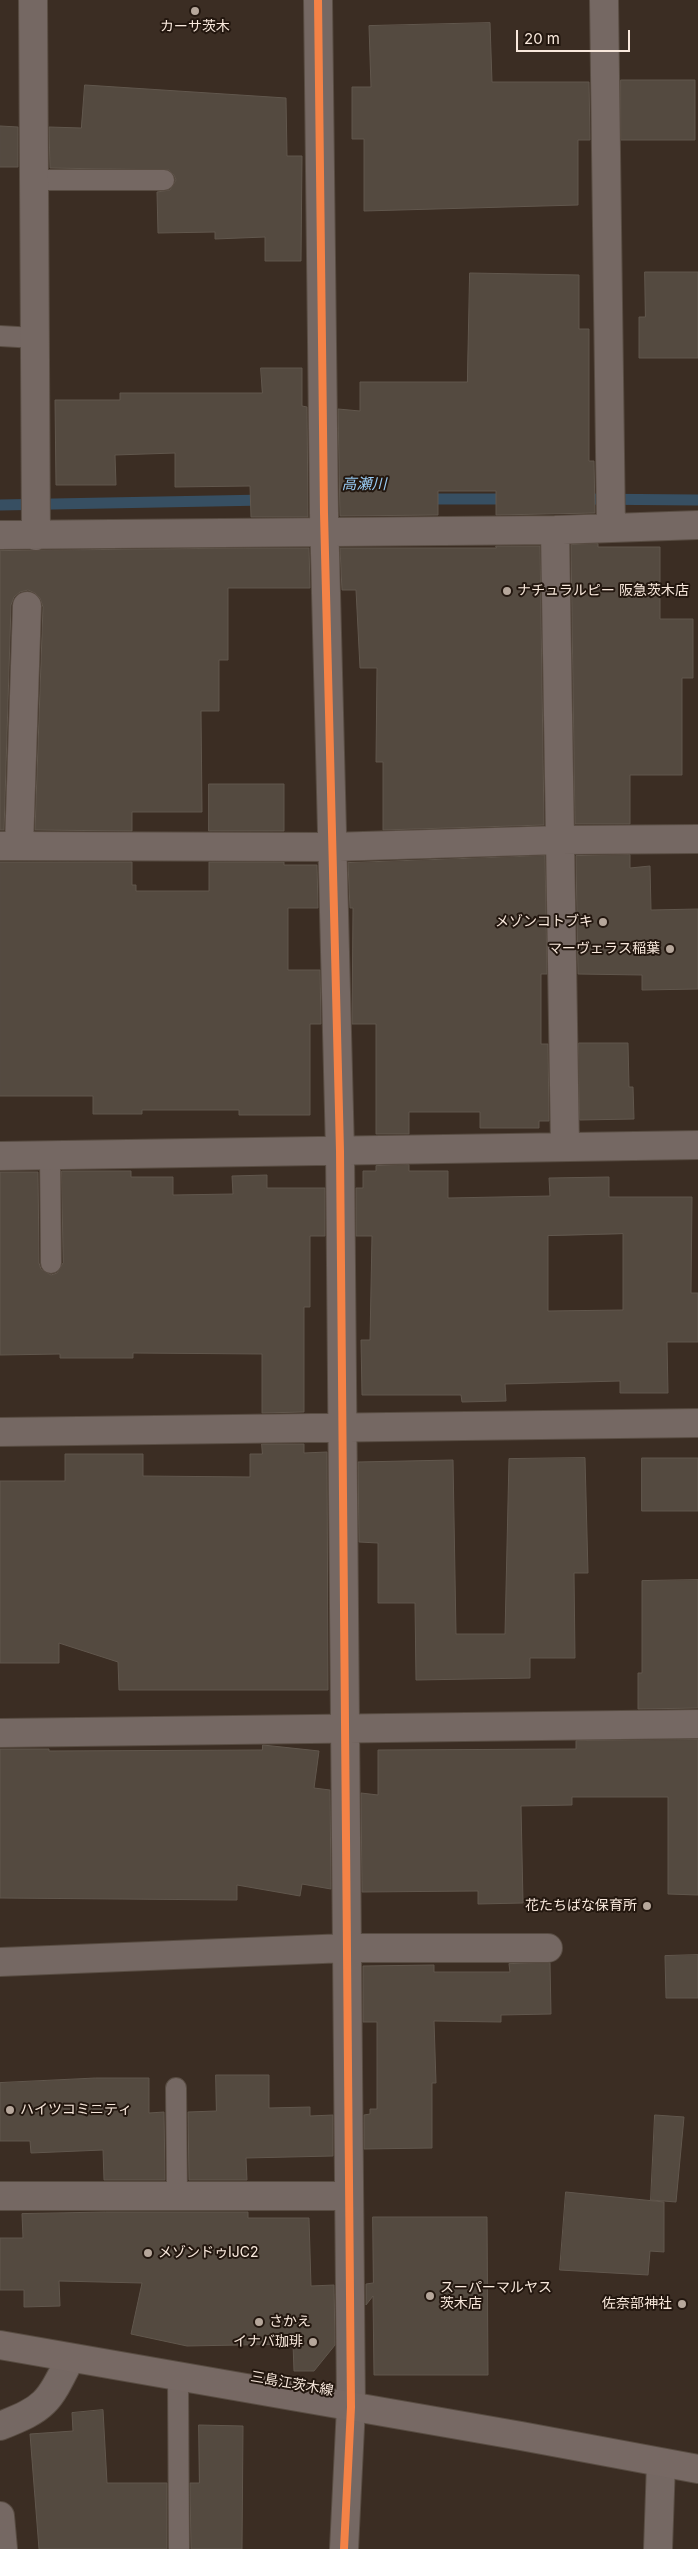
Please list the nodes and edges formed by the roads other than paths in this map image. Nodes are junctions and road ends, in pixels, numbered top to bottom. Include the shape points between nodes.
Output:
1 (34, 0) edge
2 (318, 0) edge
3 (604, 0) edge
4 (34, 180) junction
5 (164, 180) dead end
6 (0, 336) edge
7 (35, 338) junction
8 (610, 511) junction
9 (324, 513) junction
10 (36, 516) junction
11 (698, 525) edge
12 (555, 530) junction
13 (0, 535) edge
14 (27, 606) dead end
15 (698, 839) edge
16 (560, 840) junction
17 (10, 846) edge
18 (331, 847) junction
19 (698, 1145) edge
20 (565, 1146) junction
21 (340, 1151) junction
22 (50, 1155) junction
23 (0, 1156) edge
24 (51, 1263) dead end
25 (698, 1423) edge
26 (342, 1427) junction
27 (0, 1432) edge
28 (698, 1724) edge
29 (345, 1729) junction
30 (0, 1733) edge
31 (347, 1948) junction
32 (548, 1948) dead end
33 (0, 1962) edge
34 (176, 2088) dead end
35 (0, 2196) edge
36 (177, 2196) junction
37 (349, 2196) junction
38 (0, 2345) edge
39 (70, 2359) junction
40 (178, 2377) junction
41 (351, 2407) junction
42 (0, 2426) edge
43 (662, 2463) junction
44 (698, 2469) edge
45 (0, 2516) edge
46 (3, 2549) edge
47 (179, 2549) edge
48 (344, 2549) edge
49 (658, 2549) edge

1 - 4 street
2 - 9 street
3 - 8 street
4 - 5 lane
4 - 7 street
6 - 7 lane
7 - 10 street
8 - 11 street
8 - 12 street
9 - 10 street
9 - 12 street
9 - 18 street
10 - 13 street
12 - 16 street
14 - 17 street
15 - 16 street
16 - 18 street
16 - 20 street
17 - 18 street
18 - 21 street
19 - 20 street
20 - 21 street
21 - 22 street
21 - 26 street
22 - 23 street
22 - 24 lane
25 - 26 street
26 - 27 street
26 - 29 street
28 - 29 street
29 - 30 street
29 - 31 street
31 - 32 street
31 - 33 street
31 - 37 street
34 - 36 lane
35 - 36 street
36 - 37 street
37 - 41 street
38 - 39 main road, 三島江茨木線
39 - 40 main road, 三島江茨木線
39 - 42 street via 52,2395 33,2413
40 - 41 main road, 三島江茨木線
40 - 47 lane
41 - 43 main road, 三島江茨木線
41 - 48 street
43 - 44 main road, 三島江茨木線
43 - 49 street
45 - 46 street

